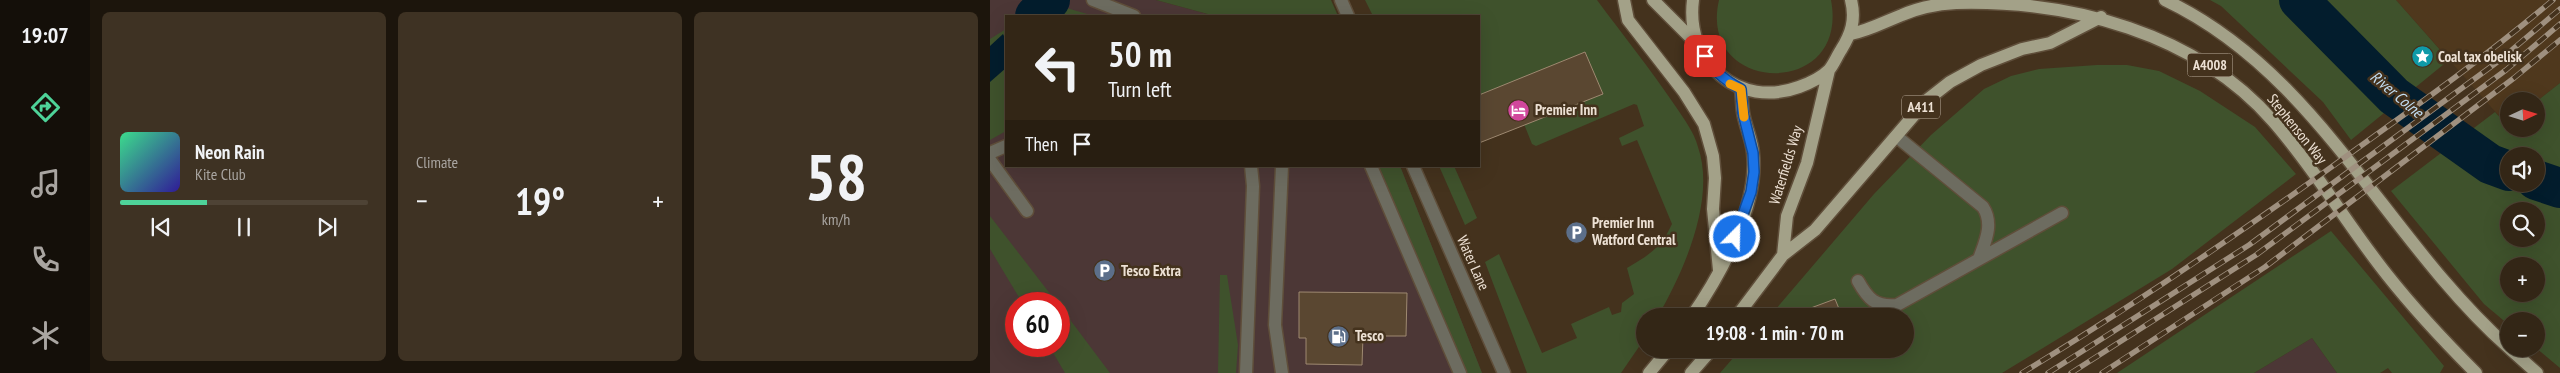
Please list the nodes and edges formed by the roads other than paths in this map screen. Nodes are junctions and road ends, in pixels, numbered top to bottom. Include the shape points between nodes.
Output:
1 (1094, 0) edge
2 (1341, 0) edge
3 (1624, 0) edge
4 (1653, 0) edge
5 (1694, 0) edge
6 (1852, 0) edge
7 (2165, 0) edge
8 (1129, 15) edge
9 (1348, 15) edge
10 (2101, 17) junction
11 (1851, 34) junction
12 (1700, 47) junction
13 (1828, 70) junction
14 (1741, 89) junction
15 (1896, 136) junction
16 (1005, 146) edge
17 (990, 153) edge
18 (990, 160) edge
19 (1251, 167) edge
20 (1282, 167) edge
21 (1371, 167) edge
22 (1413, 167) edge
23 (1027, 211) dead end
24 (2062, 213) dead end
25 (1783, 254) junction
26 (1979, 259) junction
27 (1719, 270) junction
28 (1858, 280) dead end
29 (1697, 308) edge
30 (1743, 308) edge
31 (2500, 339) edge
32 (2519, 357) edge
33 (1662, 358) edge
34 (1704, 358) edge
35 (1246, 373) edge
36 (1282, 373) edge
37 (1460, 373) edge
38 (1504, 373) edge
39 (1649, 373) edge
40 (1691, 373) edge
41 (2476, 373) edge
42 (2537, 373) edge

1 - 8 street
2 - 9 street
3 - 27 main road via 1628,20 1684,92 1704,124 1714,156 1713,209
4 - 12 main road
5 - 12 main road via 1692,14
6 - 11 main road via 1854,22
7 - 31 main road, Stephenson Way / A4008 via 2223,32 2278,78 2328,134 2434,270
10 - 11 main road, Stephenson Way / A4008 via 2027,5 1954,3 1904,14 1872,30
10 - 15 main road, A411 via 2050,42 1981,65 1950,82 1927,100
10 - 41 main road, Stephenson Way / A4008 via 2173,43 2201,58 2240,89 2273,121 2388,276
11 - 13 main road
12 - 14 main road via 1721,76
13 - 14 main road via 1815,81 1787,91
13 - 25 main road, Waterfields Way via 1808,163 1787,216
14 - 27 main road, Waterfields Way via 1754,172 1742,220
15 - 25 main road, A411 via 1815,230
15 - 26 street via 1983,207 1988,216 1988,236
16 - 17 street
18 - 23 street
19 - 35 street
20 - 36 street via 1275,325
21 - 37 street
22 - 38 street, Water Lane
24 - 26 street
25 - 30 main road, A411
26 - 28 street via 1897,305 1877,304 1867,297
27 - 29 main road, Waterfields Way
32 - 42 main road, Stephenson Way / A4008
33 - 39 main road
34 - 40 main road

